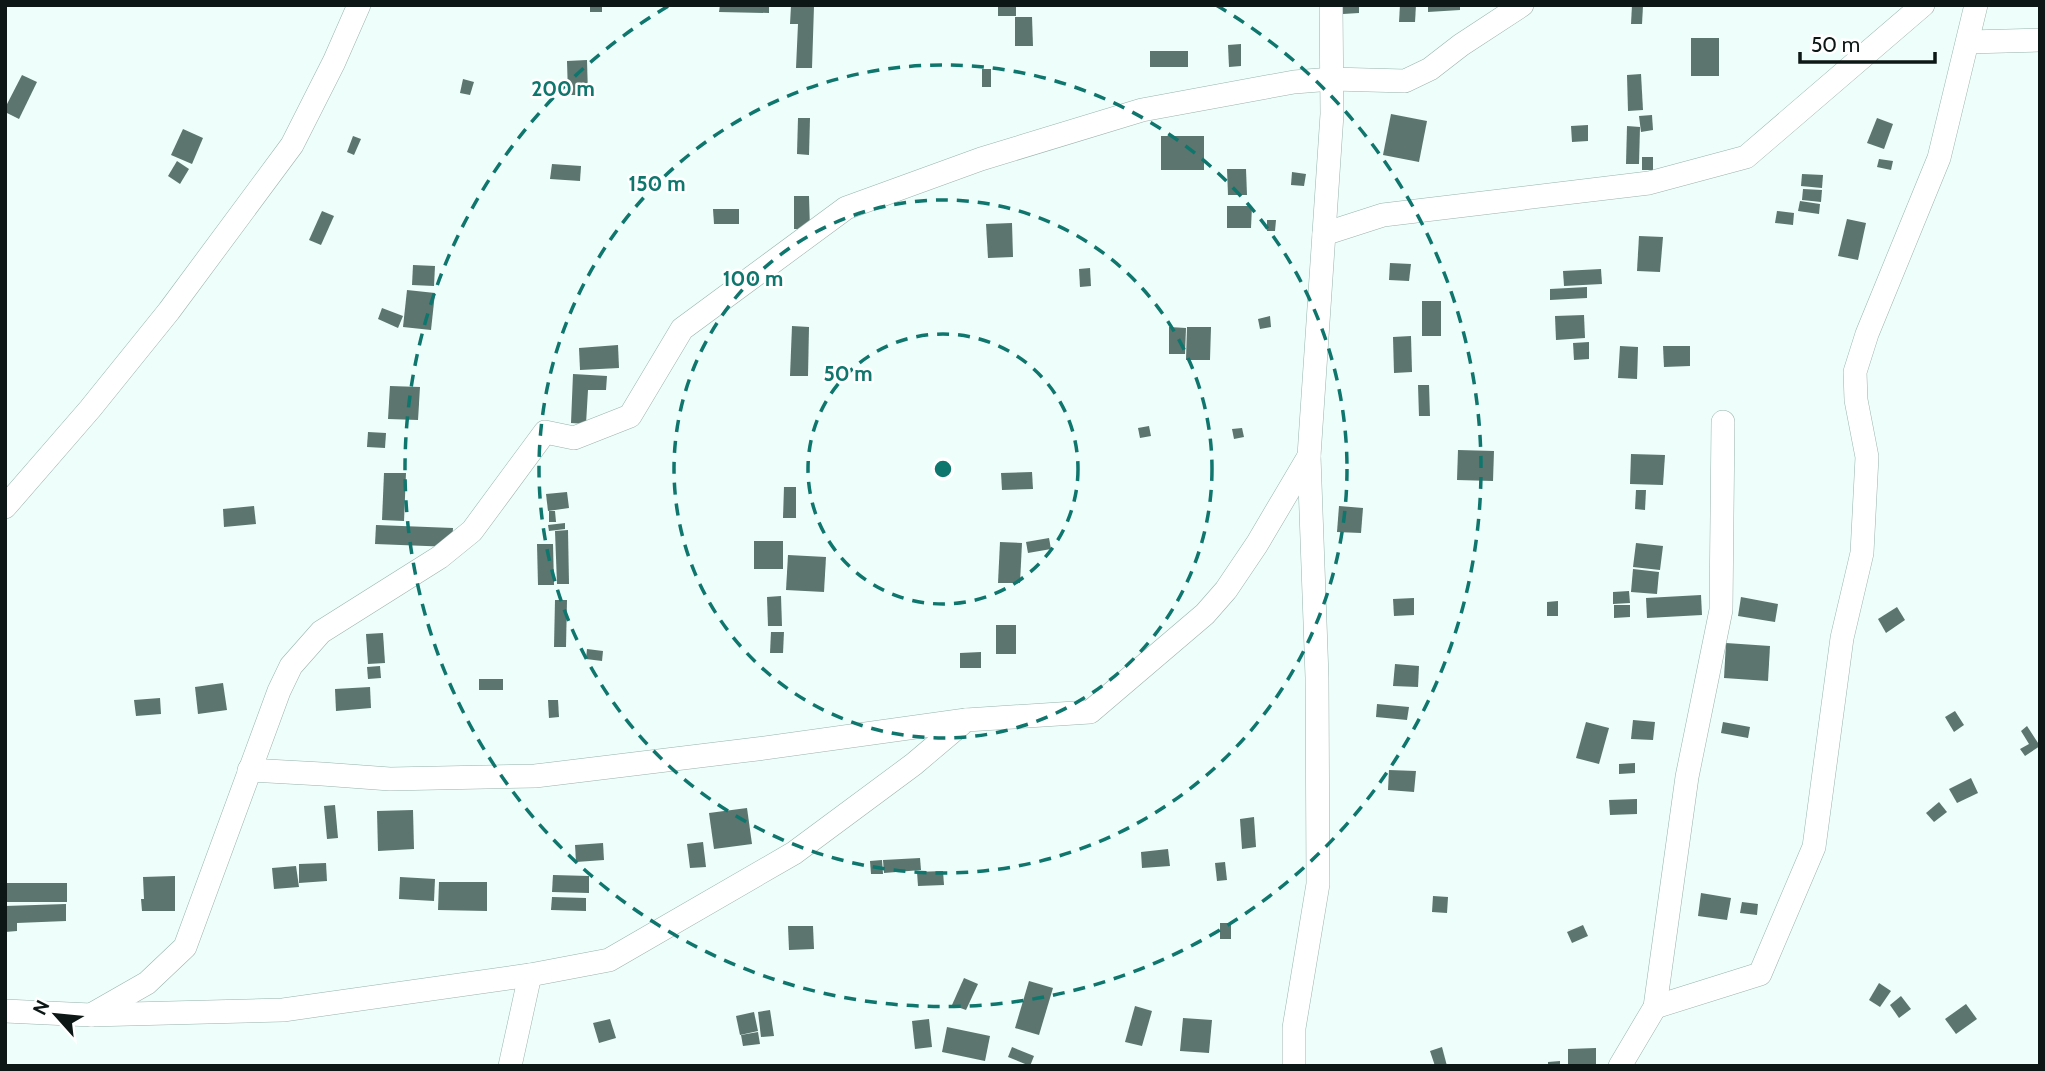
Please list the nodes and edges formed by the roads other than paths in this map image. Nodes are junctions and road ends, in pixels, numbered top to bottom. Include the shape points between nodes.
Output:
1 (359, 5) edge
2 (1331, 5) edge
3 (1522, 5) edge
4 (1923, 5) edge
5 (1976, 5) edge
6 (2040, 40) edge
7 (1969, 42) junction
8 (1332, 79) junction
9 (1324, 234) junction
10 (1723, 422) dead end
11 (1308, 456) junction
12 (5, 507) edge
13 (966, 720) junction
14 (249, 771) junction
15 (530, 975) junction
16 (1655, 1007) junction
17 (5, 1011) edge
18 (92, 1015) junction
19 (510, 1066) edge
20 (1294, 1066) edge
21 (1620, 1066) edge

1 - 12 street via 292,145 169,311
2 - 8 street
3 - 8 street via 1430,69 1405,80
4 - 9 street via 1746,157 1649,183 1383,215
5 - 7 street
6 - 7 street
7 - 16 street via 1939,158 1855,372 1867,457 1861,552 1842,638 1814,847 1760,974
8 - 9 street
8 - 14 street via 1142,110 981,159 846,208 681,329 630,416 574,438 545,432 472,531 440,557 321,632 291,666
9 - 11 street
10 - 16 street via 1721,610 1687,777
11 - 13 street via 1226,590 1205,614 1090,712
11 - 20 street via 1317,677 1318,884 1293,1028
13 - 14 street via 535,776 390,779
13 - 15 street via 914,764 782,860 609,960
14 - 18 street via 185,947 147,983
15 - 18 street via 283,1010
15 - 19 street
16 - 21 street
17 - 18 street

